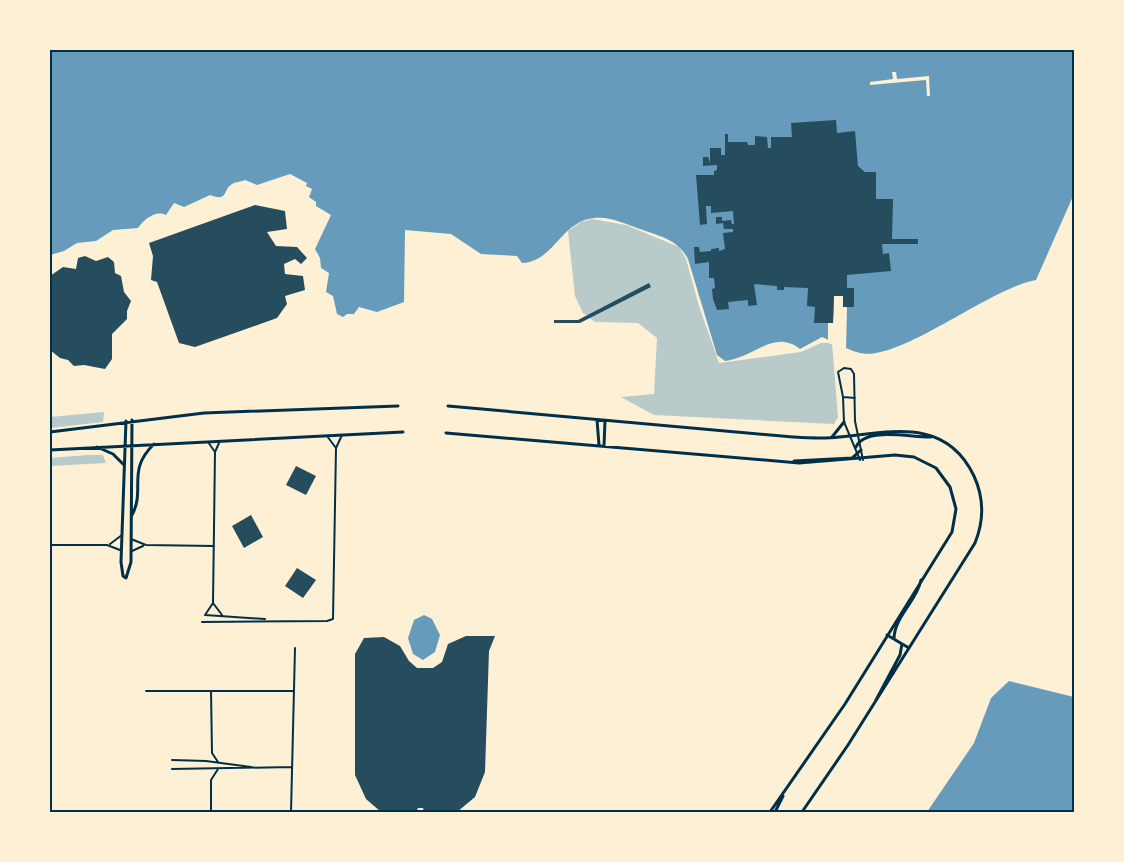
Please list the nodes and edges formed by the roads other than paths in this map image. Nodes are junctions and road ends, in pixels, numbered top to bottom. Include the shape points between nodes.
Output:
1 (843, 397) junction
2 (855, 398) junction
3 (398, 406) dead end
4 (448, 406) dead end
5 (132, 420) junction
6 (597, 420) junction
7 (605, 420) junction
8 (126, 421) junction
9 (844, 422) junction
10 (50, 432) edge
11 (403, 432) dead end
12 (446, 433) dead end
13 (342, 435) junction
14 (858, 435) junction
15 (327, 436) junction
16 (850, 436) junction
17 (932, 436) junction
18 (831, 438) junction
19 (208, 441) junction
20 (222, 441) junction
21 (859, 441) junction
22 (155, 443) junction
23 (124, 445) junction
24 (132, 445) junction
25 (95, 446) junction
26 (602, 446) junction
27 (856, 447) junction
28 (336, 448) junction
29 (50, 450) edge
30 (861, 450) junction
31 (215, 452) junction
32 (858, 455) junction
33 (861, 460) junction
34 (789, 462) junction
35 (123, 465) junction
36 (131, 516) junction
37 (122, 535) junction
38 (131, 539) junction
39 (50, 545) edge
40 (107, 545) junction
41 (146, 545) junction
42 (214, 546) junction
43 (122, 551) junction
44 (131, 551) junction
45 (921, 579) junction
46 (213, 603) junction
47 (222, 615) junction
48 (270, 621) junction
49 (202, 622) dead end
50 (887, 634) junction
51 (894, 639) junction
52 (902, 644) junction
53 (295, 648) dead end
54 (909, 648) junction
55 (294, 691) junction
56 (146, 692) dead end
57 (211, 692) junction
58 (874, 704) junction
59 (212, 753) junction
60 (172, 760) dead end
61 (206, 761) junction
62 (218, 762) junction
63 (251, 767) junction
64 (292, 767) junction
65 (172, 769) dead end
66 (204, 769) junction
67 (218, 769) junction
68 (211, 780) junction
69 (783, 795) junction
70 (211, 813) edge
71 (291, 813) edge
72 (770, 813) edge
73 (775, 813) edge
74 (802, 813) edge

1 - 2 street
1 - 2 street via 838,372 846,368 854,374
1 - 9 street
2 - 14 street
3 - 5 street via 204,413
4 - 6 street
5 - 8 street
5 - 24 street
6 - 7 street
6 - 26 street
7 - 18 street
7 - 26 street
8 - 10 street
8 - 23 street
9 - 16 street
9 - 18 street
11 - 13 street
12 - 26 street
13 - 15 street
13 - 28 street
14 - 16 street
14 - 17 street via 900,429
14 - 21 street
15 - 20 street
15 - 28 street
16 - 18 street
16 - 27 street
17 - 21 street via 889,434
17 - 54 street via 955,451 972,472 980,494 981,523 972,550
19 - 20 street
19 - 22 street
19 - 31 street
20 - 31 street
21 - 27 street
21 - 30 street
22 - 24 street
22 - 36 street via 138,468 136,505
23 - 24 street
23 - 25 street
23 - 35 street
24 - 36 street
25 - 29 street
25 - 35 street via 116,456
26 - 34 street
27 - 32 street
28 - 48 street via 334,617 327,621
30 - 32 street
30 - 33 street
31 - 42 street
32 - 33 street
32 - 34 street
33 - 34 street
33 - 45 street via 901,455 920,458 940,472 950,487 956,509 954,526
35 - 37 street
36 - 38 street
37 - 40 street
37 - 43 street
38 - 41 street
38 - 44 street
39 - 40 street
40 - 43 street
41 - 42 street
41 - 44 street
42 - 46 street
43 - 44 street via 122,575 126,578
45 - 50 street
45 - 51 street via 919,590 895,628
46 - 47 street
46 - 47 street via 205,615
47 - 48 street
48 - 49 street
50 - 51 street
50 - 69 street
51 - 52 street
52 - 54 street
52 - 58 street via 902,652
53 - 55 street
54 - 58 street
55 - 57 street
55 - 64 street
56 - 57 street
57 - 59 street
58 - 74 street
59 - 61 street
59 - 62 street
60 - 61 street
61 - 62 street
62 - 63 street
63 - 64 street
63 - 67 street
64 - 71 street
65 - 66 street
66 - 67 street
66 - 68 street
67 - 68 street
68 - 70 street
69 - 72 street
69 - 73 street

